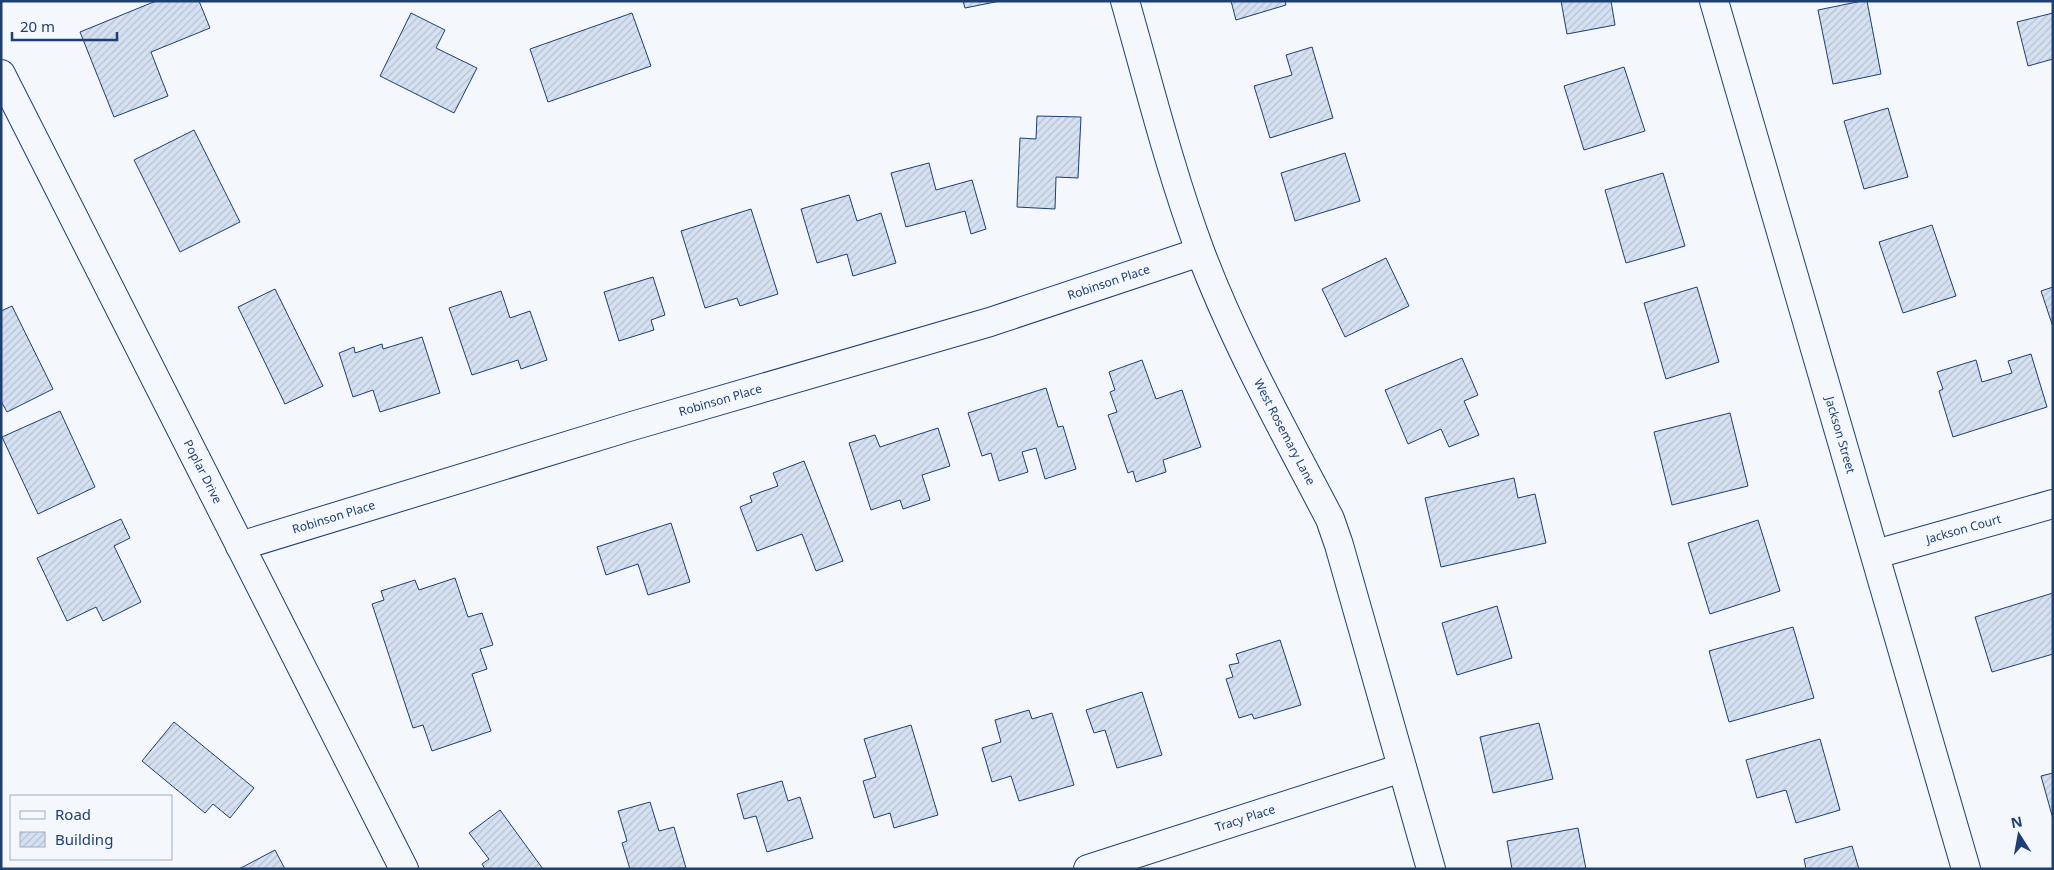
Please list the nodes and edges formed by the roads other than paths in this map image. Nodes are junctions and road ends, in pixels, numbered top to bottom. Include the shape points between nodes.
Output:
1 (1125, 1) edge
2 (1714, 1) edge
3 (1, 74) edge
4 (1200, 252) junction
5 (2053, 504) edge
6 (240, 546) junction
7 (1876, 554) junction
8 (1402, 768) junction
9 (404, 869) edge
10 (1088, 869) edge
11 (1431, 869) edge
12 (1966, 869) edge

1 - 4 street, West Rosemary Lane
2 - 7 street, Jackson Street
3 - 6 street, Poplar Drive
4 - 6 street, Robinson Place via 990,322 632,426
4 - 8 street, West Rosemary Lane via 1240,347 1330,519
5 - 7 street, Jackson Court
6 - 9 street, Poplar Drive
7 - 12 street, Jackson Street
8 - 10 street, Tracy Place
8 - 11 street, West Rosemary Lane

